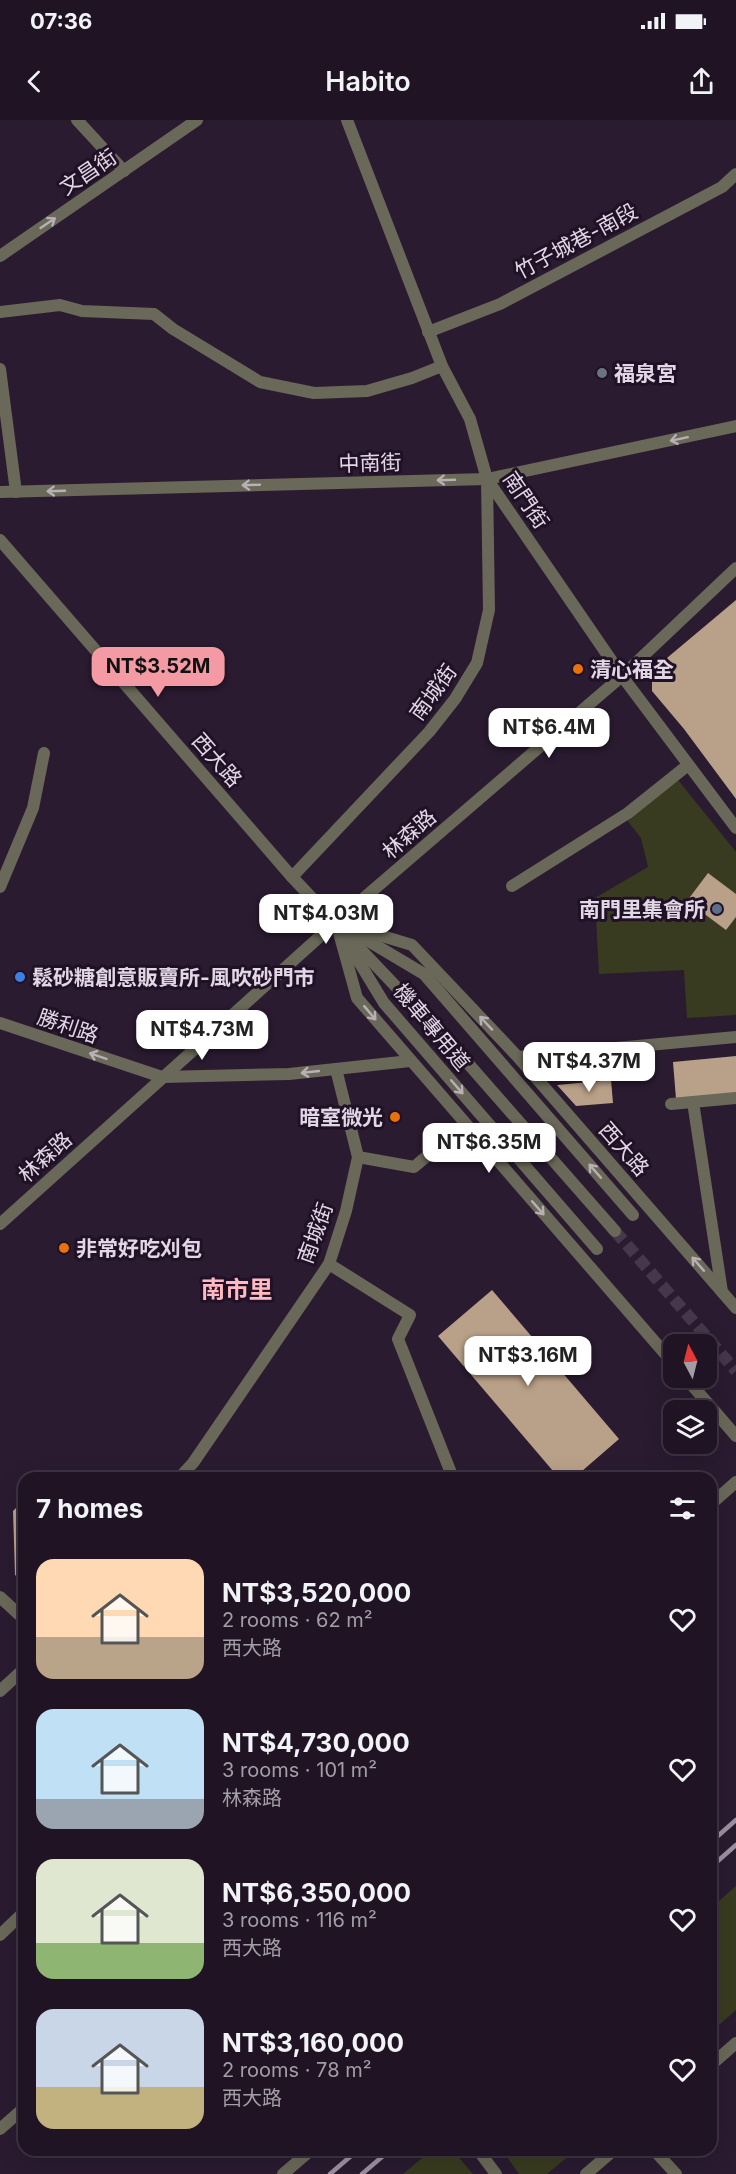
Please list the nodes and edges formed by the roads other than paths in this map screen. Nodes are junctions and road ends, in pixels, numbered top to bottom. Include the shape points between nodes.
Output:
1 (77, 120) edge
2 (197, 120) edge
3 (347, 120) edge
4 (124, 171) junction
5 (736, 174) edge
6 (0, 255) edge
7 (0, 312) edge
8 (429, 332) junction
9 (442, 366) junction
10 (0, 369) edge
11 (736, 426) edge
12 (487, 479) junction
13 (0, 492) edge
14 (16, 492) junction
15 (0, 540) edge
16 (736, 568) edge
17 (622, 676) junction
18 (44, 753) dead end
19 (688, 765) junction
20 (736, 828) edge
21 (292, 877) junction
22 (512, 886) dead end
23 (0, 887) edge
24 (336, 922) junction
25 (0, 1023) edge
26 (736, 1037) edge
27 (518, 1057) junction
28 (410, 1061) junction
29 (336, 1069) junction
30 (162, 1077) junction
31 (736, 1098) edge
32 (693, 1102) junction
33 (671, 1104) dead end
34 (465, 1124) junction
35 (358, 1158) junction
36 (633, 1215) dead end
37 (0, 1224) edge
38 (615, 1231) tunnel mouth
39 (597, 1249) dead end
40 (329, 1264) junction
41 (722, 1292) junction
42 (736, 1308) edge
43 (663, 1351) edge
44 (695, 1388) edge
45 (736, 1436) edge
46 (184, 1472) edge
47 (451, 1472) edge
48 (736, 1482) edge
49 (717, 1499) edge
50 (0, 1597) edge
51 (18, 1614) edge
52 (18, 1674) edge
53 (0, 1691) edge
54 (18, 1918) edge
55 (0, 1935) edge
56 (736, 2043) edge
57 (717, 2060) edge
58 (18, 2113) edge
59 (0, 2128) edge
60 (304, 2156) edge
61 (482, 2156) edge
62 (607, 2156) edge
63 (660, 2156) edge
64 (283, 2174) edge
65 (496, 2174) edge
66 (586, 2174) edge
67 (676, 2174) edge

1 - 4 street
2 - 4 street, 文昌街
3 - 8 street, 南門街
6 -> 4 street, 文昌街
5 - 8 street, 竹子城巷-南段 via 722,187 510,299
7 - 9 street via 60,305 82,311 154,314 260,382 314,393 366,391
8 - 9 street, 南門街
9 - 12 street, 南門街 via 470,419
10 - 14 street
11 -> 12 street, 中南街
12 -> 14 street, 中南街
12 - 17 street, 南門街
12 - 21 street, 南城街 via 489,610 477,663 429,732
13 - 14 street, 中南街
15 - 21 street, 西大路
16 - 17 street, 林森路
17 - 19 street, 南門街
17 - 24 street, 林森路
18 - 23 street via 33,808
19 - 20 street, 南門街
19 - 22 street via 627,813
21 - 24 street, 西大路
27 -> 24 street, 西大路 via 412,945
24 -> 28 street, 西大路 via 357,998
24 - 30 street, 林森路
36 -> 24 street, 機車專用道 via 424,974
24 - 38 street, 西大路 via 458,1052
24 -> 39 street, 機車專用道 via 384,1003
30 -> 25 street, 勝利路
26 - 27 street
41 -> 27 street, 西大路
28 - 29 street, 勝利路
28 - 34 street, 西大路
29 -> 30 street, 勝利路
29 - 35 street, 南城街
30 - 37 street, 林森路
31 - 32 street
32 - 33 street
32 - 41 street
34 - 35 street via 414,1167
34 -> 43 street, 西大路
35 - 40 street, 南城街
40 - 46 street, 南城街
40 - 47 street via 410,1315 398,1339
41 - 42 street, 西大路
44 - 45 street
48 - 49 street
50 - 51 street
52 - 53 street
54 - 55 street
56 - 57 street
58 - 59 street
60 - 64 street
61 - 65 street
62 - 66 street
63 - 67 street

